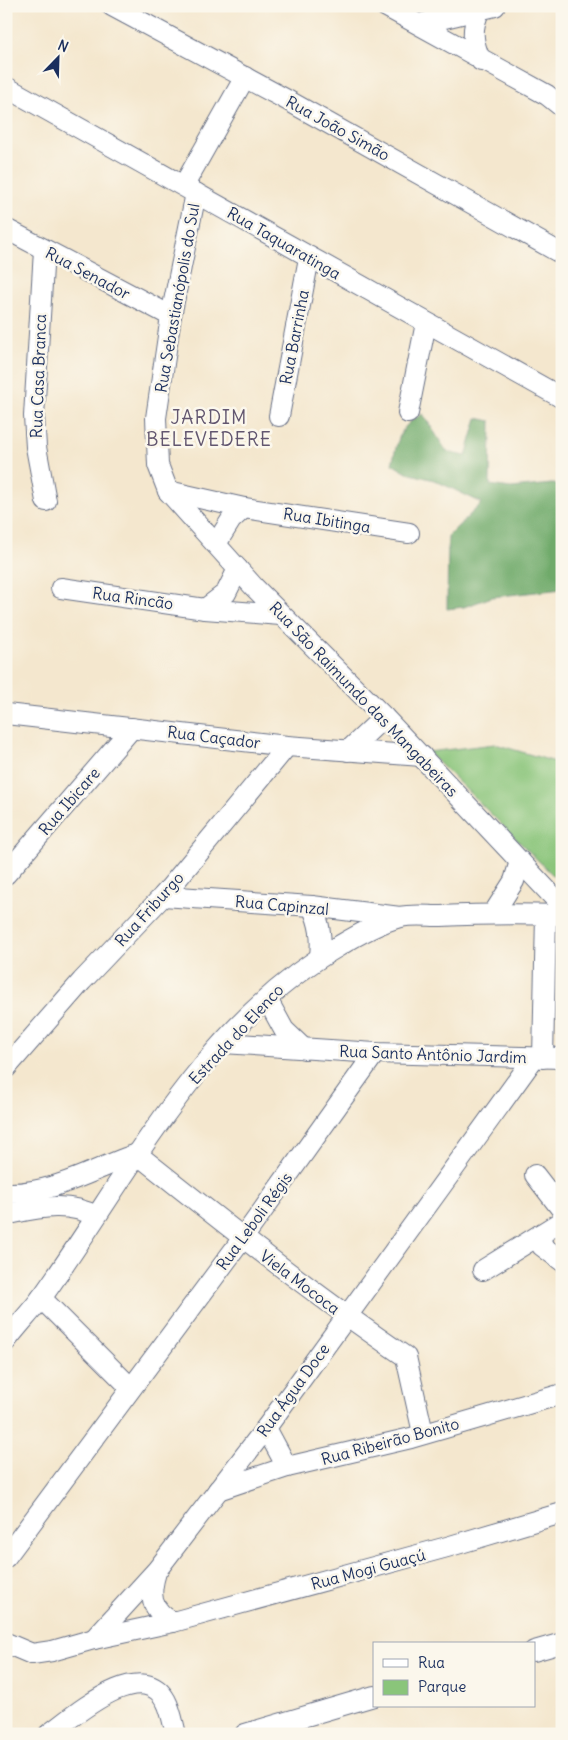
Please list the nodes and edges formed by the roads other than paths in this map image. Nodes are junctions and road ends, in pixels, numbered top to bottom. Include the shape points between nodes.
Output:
1 (112, 6) edge
2 (385, 6) edge
3 (488, 8) edge
4 (419, 24) junction
5 (481, 61) junction
6 (245, 77) junction
7 (6, 87) edge
8 (562, 107) edge
9 (190, 189) junction
10 (6, 229) edge
11 (44, 250) junction
12 (562, 254) edge
13 (309, 258) junction
14 (171, 316) junction
15 (426, 324) junction
16 (562, 398) edge
17 (408, 413) dead end
18 (279, 416) dead end
19 (168, 492) junction
20 (46, 502) dead end
21 (244, 508) junction
22 (409, 533) dead end
23 (216, 544) junction
24 (238, 570) junction
25 (61, 588) dead end
26 (205, 609) junction
27 (281, 615) junction
28 (6, 714) edge
29 (384, 717) junction
30 (132, 728) junction
31 (287, 746) junction
32 (348, 751) junction
33 (422, 756) junction
34 (520, 861) junction
35 (6, 874) edge
36 (163, 896) junction
37 (312, 906) junction
38 (556, 912) edge
39 (493, 914) junction
40 (401, 917) junction
41 (320, 957) junction
42 (267, 999) junction
43 (224, 1043) junction
44 (304, 1049) junction
45 (375, 1053) junction
46 (546, 1058) edge
47 (6, 1068) edge
48 (137, 1154) junction
49 (535, 1175) dead end
50 (13, 1193) edge
51 (562, 1210) edge
52 (10, 1213) edge
53 (96, 1216) junction
54 (562, 1220) edge
55 (541, 1234) junction
56 (243, 1238) junction
57 (562, 1261) edge
58 (483, 1270) dead end
59 (41, 1298) junction
60 (347, 1316) junction
61 (8, 1336) edge
62 (131, 1388) junction
63 (562, 1394) edge
64 (266, 1428) junction
65 (423, 1433) junction
66 (287, 1468) junction
67 (218, 1490) junction
68 (562, 1513) edge
69 (6, 1557) edge
70 (157, 1570) junction
71 (173, 1622) junction
72 (94, 1638) junction
73 (6, 1643) edge
74 (562, 1643) edge
75 (536, 1650) edge
76 (373, 1696) edge
77 (49, 1734) edge
78 (176, 1734) edge
79 (245, 1734) edge

1 - 6 street, Rua João Simão
2 - 4 street
3 - 4 street
3 - 5 street via 472,30
4 - 5 street
5 - 8 street via 547,95
6 - 9 street, Rua Sebastianópolis do Sul
6 - 12 street, Rua João Simão
7 - 9 street, Rua Taquaratinga
9 - 13 street, Rua Taquaratinga
9 - 14 street, Rua Sebastianópolis do Sul
10 - 11 street, Rua Senador
11 - 14 street, Rua Senador
11 - 20 street, Rua Casa Branca via 34,416
13 - 15 street, Rua Taquaratinga
13 - 18 street, Rua Barrinha
14 - 19 street, Rua Sebastianópolis do Sul via 156,418 158,465
15 - 16 street, Rua Taquaratinga
15 - 17 street
19 - 21 street, Rua Ibitinga
19 - 23 street, Rua São Raimundo das Mangabeiras
21 - 22 street, Rua Ibitinga
21 - 23 street via 228,524
23 - 24 street, Rua São Raimundo das Mangabeiras
24 - 26 street via 226,593
24 - 27 street, Rua São Raimundo das Mangabeiras
25 - 26 street, Rua Rincão
26 - 27 street, Rua Rincão
27 - 29 street, Rua São Raimundo das Mangabeiras
28 - 30 street, Rua Caçador
29 - 32 street
29 - 33 street, Rua São Raimundo das Mangabeiras
30 - 31 street, Rua Caçador
30 - 35 street, Rua Ibicare
31 - 32 street, Rua Caçador
31 - 36 street, Rua Friburgo
32 - 33 street, Rua Caçador
33 - 34 street, Rua São Raimundo das Mangabeiras
34 - 38 street, Rua São Raimundo das Mangabeiras
34 - 39 street via 514,882
36 - 37 street, Rua Capinzal
36 - 47 street, Rua Friburgo via 82,981
37 - 40 street, Rua Capinzal
37 - 41 street via 322,936
38 - 39 street, Estrada do Elenco
38 - 46 street
39 - 40 street, Estrada do Elenco
40 - 41 street, Estrada do Elenco
41 - 42 street, Estrada do Elenco
42 - 43 street, Estrada do Elenco
42 - 44 street via 284,1030
43 - 44 street, Rua Santo Antônio Jardim
43 - 48 street, Estrada do Elenco
44 - 45 street, Rua Santo Antônio Jardim
45 - 46 street, Rua Santo Antônio Jardim
45 - 56 street, Rua Leboli Régis
46 - 60 street, Rua Água Doce
48 - 50 street via 60,1184
48 - 53 street, Estrada do Elenco
48 - 56 street, Viela Mococa
49 - 51 street
50 - 52 street
52 - 53 street via 54,1206 84,1210
53 - 59 street, Estrada do Elenco
54 - 55 street
55 - 57 street via 542,1246
55 - 58 street
56 - 60 street, Viela Mococa
56 - 62 street, Rua Leboli Régis
59 - 61 street, Estrada do Elenco
59 - 62 street
60 - 64 street, Rua Água Doce
60 - 65 street, Viela Mococa via 406,1357
62 - 69 street
63 - 65 street, Rua Ribeirão Bonito
64 - 66 street
64 - 67 street, Rua Água Doce
65 - 66 street, Rua Ribeirão Bonito
66 - 67 street, Rua Ribeirão Bonito
67 - 70 street, Rua Água Doce
68 - 71 street, Rua Mogi Guaçú
70 - 71 street via 150,1597 159,1613
70 - 72 street, Rua Água Doce
71 - 72 street, Rua Mogi Guaçú
72 - 73 street, Rua Água Doce via 32,1654
74 - 75 street
76 - 79 street
77 - 78 street via 114,1690 140,1683 152,1686 166,1701

